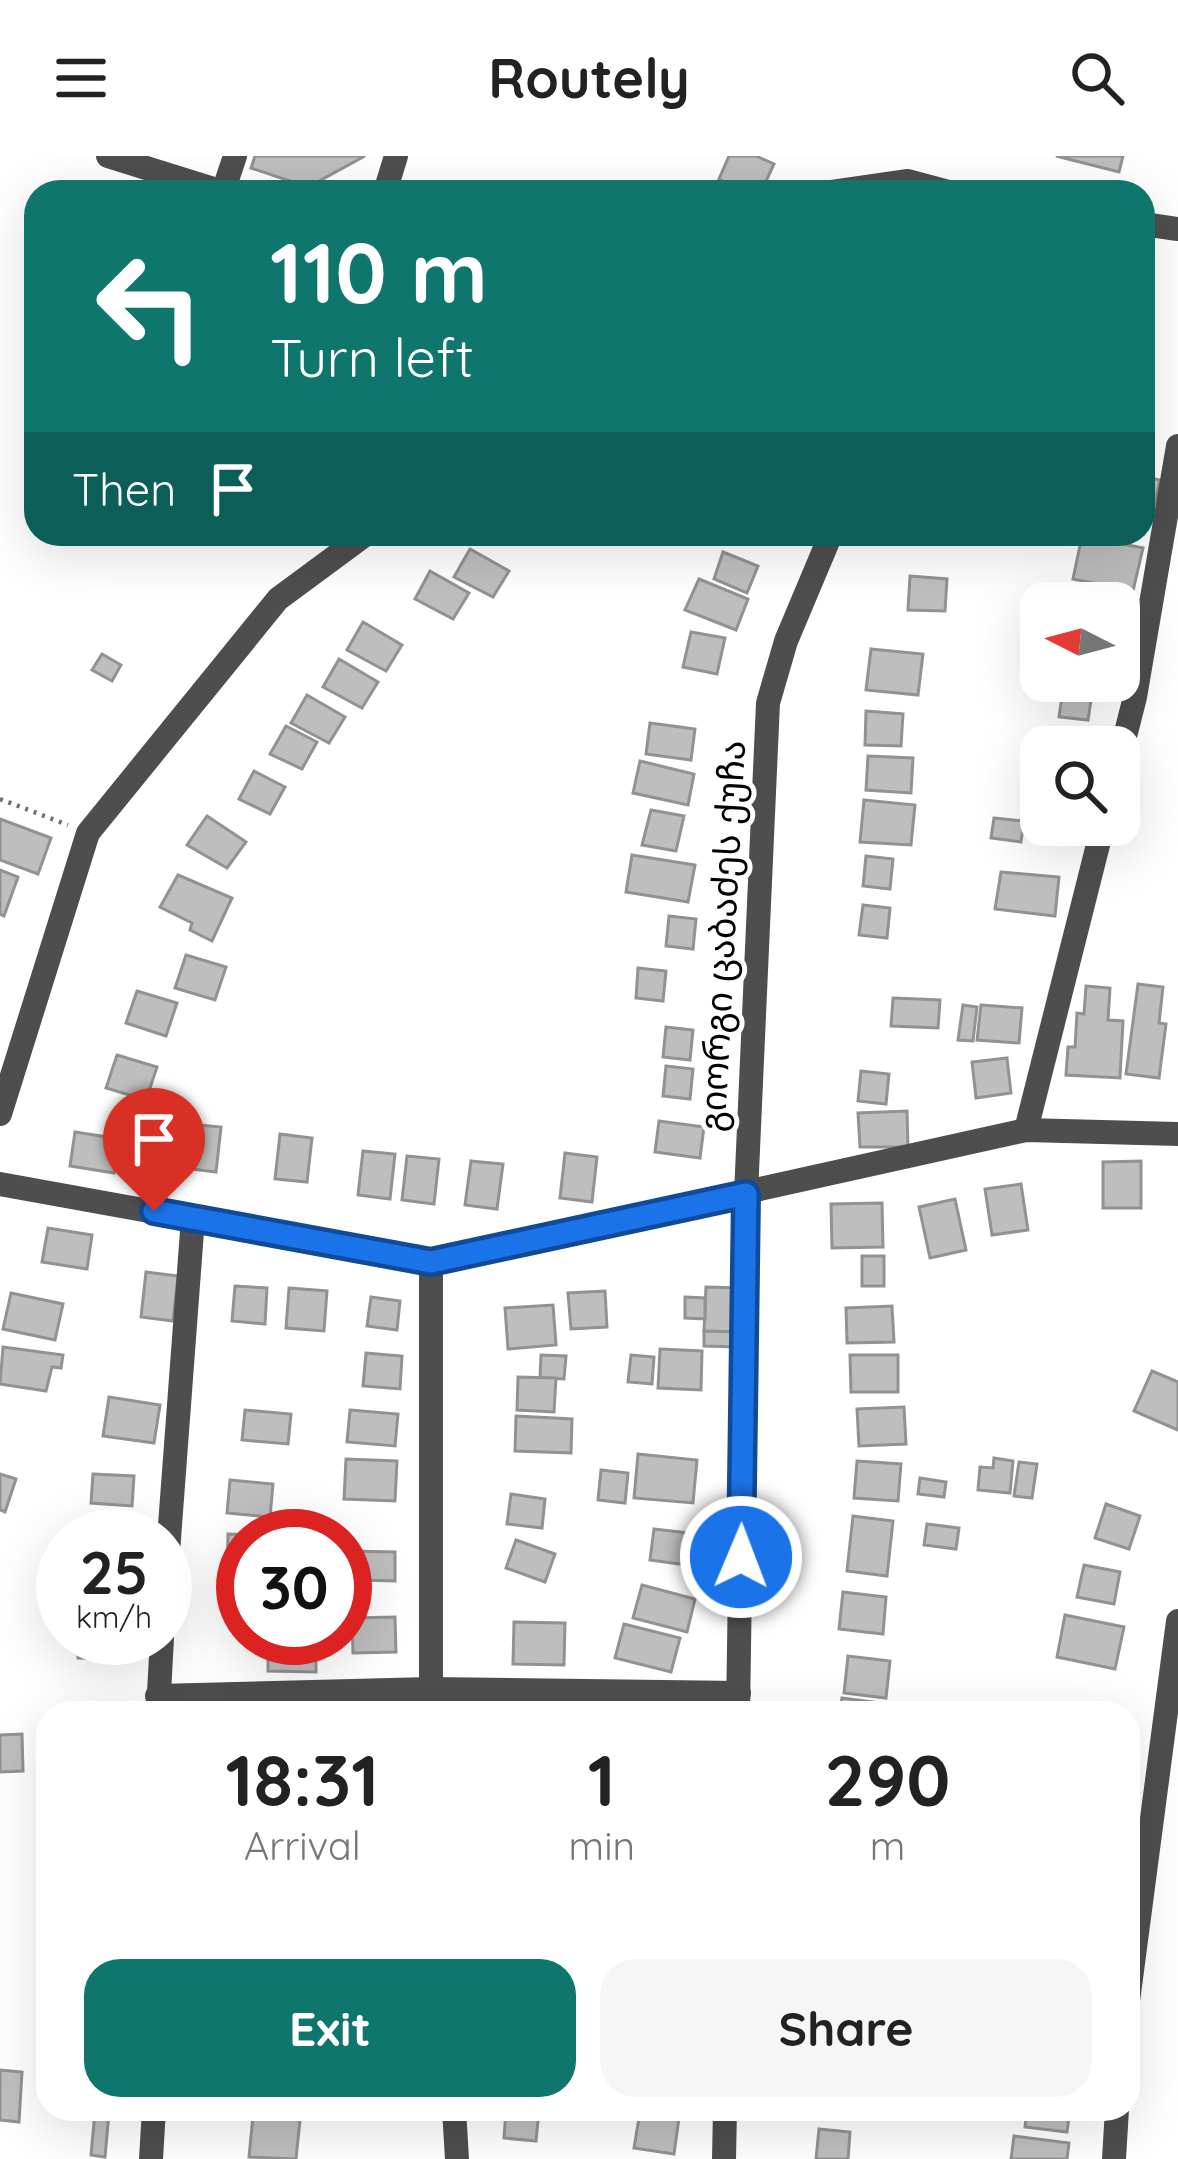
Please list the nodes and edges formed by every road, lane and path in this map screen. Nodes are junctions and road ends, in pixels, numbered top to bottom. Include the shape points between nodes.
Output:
1 (109, 156) edge
2 (185, 180) edge
3 (1178, 446) edge
4 (350, 546) edge
5 (826, 546) edge
6 (1128, 726) edge
7 (0, 799) edge
8 (88, 832) junction
9 (1098, 846) edge
10 (0, 1114) edge
11 (1026, 1130) junction
12 (1178, 1134) edge
13 (0, 1184) edge
14 (746, 1194) junction
15 (193, 1218) junction
16 (431, 1262) junction
17 (171, 1509) edge
18 (1178, 1621) edge
19 (159, 1665) edge
20 (157, 1701) edge
21 (431, 1701) edge
22 (738, 1701) edge
23 (1140, 1910) edge
24 (153, 2121) edge
25 (455, 2121) edge
26 (725, 2121) edge
27 (1117, 2121) edge
28 (151, 2159) edge
29 (457, 2159) edge
30 (724, 2159) edge
31 (1114, 2159) edge

1 - 2 street
3 - 6 street
4 - 8 street via 278,599
5 - 14 street, გიორგი ცაბაძეს ქუჩა via 768,703
7 - 8 path
8 - 10 street
9 - 11 street
11 - 12 street
11 - 14 street
13 - 15 street
14 - 16 street
14 - 22 street, გიორგი ცაბაძეს ქუჩა
15 - 16 street
15 - 17 street
16 - 21 street
18 - 23 street
19 - 20 street
24 - 28 street
25 - 29 street
26 - 30 street
27 - 31 street

